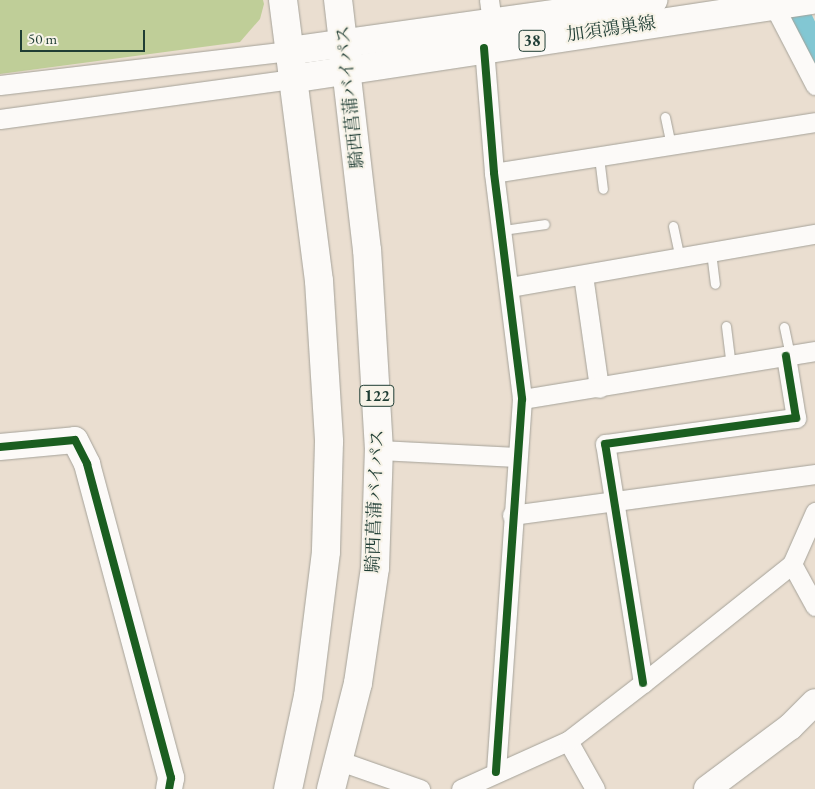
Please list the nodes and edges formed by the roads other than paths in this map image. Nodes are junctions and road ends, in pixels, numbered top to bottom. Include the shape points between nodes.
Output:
1 (283, 0) edge
2 (338, 0) edge
3 (653, 0) edge
4 (810, 0) edge
5 (773, 2) edge
6 (488, 23) edge
7 (289, 51) junction
8 (346, 57) junction
9 (292, 79) junction
10 (0, 85) edge
11 (815, 85) edge
12 (665, 116) dead end
13 (0, 119) edge
14 (815, 122) edge
15 (671, 145) junction
16 (599, 156) junction
17 (494, 174) junction
18 (602, 189) dead end
19 (545, 224) dead end
20 (673, 226) dead end
21 (502, 230) junction
22 (815, 234) edge
23 (711, 252) junction
24 (680, 258) junction
25 (583, 275) junction
26 (714, 284) dead end
27 (510, 287) junction
28 (726, 326) dead end
29 (784, 327) dead end
30 (815, 351) edge
31 (788, 356) junction
32 (731, 366) junction
33 (599, 388) junction
34 (522, 399) junction
35 (0, 447) edge
36 (379, 450) junction
37 (517, 457) junction
38 (815, 474) edge
39 (614, 501) junction
40 (815, 512) edge
41 (512, 515) junction
42 (792, 564) junction
43 (815, 606) edge
44 (643, 682) junction
45 (815, 702) edge
46 (568, 741) junction
47 (340, 761) junction
48 (496, 772) junction
49 (169, 789) edge
50 (288, 789) edge
51 (332, 789) edge
52 (420, 789) edge
53 (462, 789) edge
54 (595, 789) edge
55 (707, 789) edge

1 - 7 main road
2 - 8 main road, 騎西菖蒲バイパス / 122
3 - 6 main road, 加須鴻巣線 / 38
4 - 5 main road, 加須鴻巣線 / 38
5 - 6 main road, 加須鴻巣線 / 38
5 - 11 street
6 - 8 main road, 加須鴻巣線 / 38
6 - 17 street
7 - 8 main road, 加須鴻巣線 / 38
7 - 9 main road
7 - 10 street
8 - 9 main road, 加須鴻巣線 / 38
8 - 36 main road, 騎西菖蒲バイパス / 122 via 374,336
9 - 13 street
9 - 50 main road via 319,281 329,442 325,562 308,696
12 - 15 lane
14 - 15 street
15 - 16 street
16 - 17 street
16 - 18 lane
17 - 21 street
19 - 21 lane
20 - 24 lane
21 - 27 street
22 - 23 street
23 - 24 street
23 - 26 lane
24 - 25 street
25 - 27 street
25 - 33 street
27 - 34 street
28 - 32 lane
29 - 31 lane
30 - 31 street
31 - 32 street
31 - 39 street via 796,418 606,444
32 - 33 street
33 - 34 street
34 - 37 street
35 - 49 street via 74,440 87,464 171,778
36 - 37 street
36 - 47 main road, 騎西菖蒲バイパス / 122 via 375,568 358,683
37 - 41 street
38 - 39 street
39 - 41 street
39 - 44 street
40 - 42 street
41 - 48 street
42 - 43 street
42 - 44 street
44 - 46 street
45 - 55 street via 790,728
46 - 48 street
46 - 54 street
47 - 51 main road, 騎西菖蒲バイパス / 122
47 - 52 street
48 - 53 street

